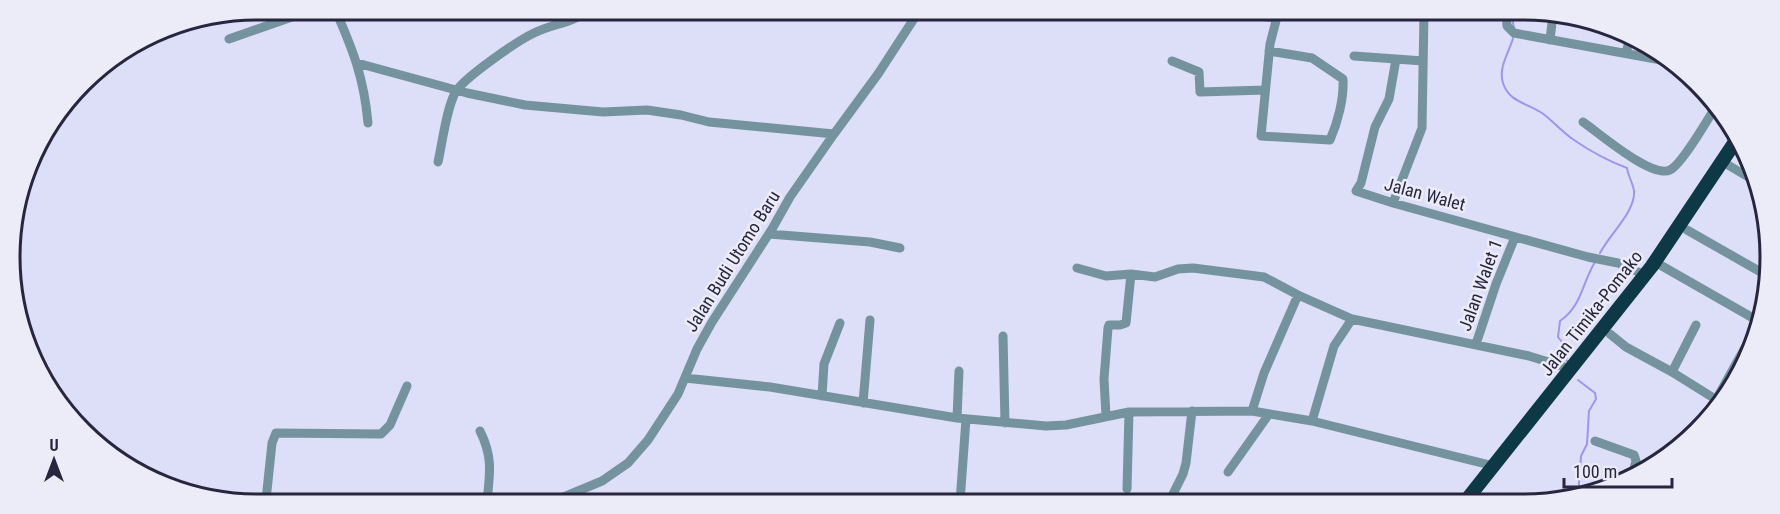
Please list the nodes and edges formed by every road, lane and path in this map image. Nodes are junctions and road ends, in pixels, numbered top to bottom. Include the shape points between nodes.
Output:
1 (284, 20) edge
2 (339, 20) edge
3 (573, 20) edge
4 (913, 20) edge
5 (1276, 20) edge
6 (1424, 20) edge
7 (1506, 20) edge
8 (1552, 22) edge
9 (230, 39) dead end
10 (1550, 40) junction
11 (1628, 44) edge
12 (1269, 51) junction
13 (1626, 53) junction
14 (1354, 56) dead end
15 (1652, 58) edge
16 (1396, 59) junction
17 (1172, 61) dead end
18 (1423, 61) junction
19 (357, 63) junction
20 (457, 90) junction
21 (1265, 90) junction
22 (1712, 113) edge
23 (1583, 122) dead end
24 (368, 123) dead end
25 (834, 134) junction
26 (1733, 145) edge
27 (1736, 153) edge
28 (438, 162) dead end
29 (1728, 165) junction
30 (1746, 176) edge
31 (1393, 203) junction
32 (1687, 230) junction
33 (769, 234) junction
34 (1515, 237) junction
35 (900, 248) dead end
36 (1662, 266) junction
37 (1077, 268) dead end
38 (1760, 272) edge
39 (1131, 274) junction
40 (1645, 275) junction
41 (1298, 295) junction
42 (1752, 318) edge
43 (1352, 319) junction
44 (870, 320) dead end
45 (840, 323) dead end
46 (1696, 325) dead end
47 (1610, 334) junction
48 (1003, 336) dead end
49 (1476, 344) junction
50 (1571, 369) junction
51 (959, 371) dead end
52 (1672, 372) junction
53 (685, 378) junction
54 (407, 386) dead end
55 (822, 396) junction
56 (1552, 398) junction
57 (1714, 398) edge
58 (863, 403) junction
59 (1192, 411) junction
60 (1252, 411) junction
61 (1129, 412) junction
62 (1269, 414) junction
63 (1106, 416) junction
64 (962, 418) junction
65 (1312, 421) junction
66 (1005, 423) junction
67 (480, 431) dead end
68 (1595, 441) dead end
69 (1494, 465) junction
70 (1634, 467) edge
71 (1228, 472) dead end
72 (1127, 489) dead end
73 (267, 494) edge
74 (488, 494) edge
75 (571, 494) edge
76 (960, 494) edge
77 (1173, 494) edge
78 (1471, 494) edge
79 (1480, 494) edge

1 - 9 street
2 - 19 street
3 - 20 street via 533,33
4 - 25 street, Jalan Budi Utomo Baru
5 - 12 street
6 - 18 street
7 - 10 street via 1511,31
8 - 10 street
10 - 13 street
11 - 13 street
12 - 21 street
12 - 21 street via 1312,58 1343,79 1330,140 1262,136
13 - 15 street
14 - 16 street
16 - 18 street
16 - 31 street, Jalan Walet via 1389,99 1375,128 1356,191
17 - 21 street via 1199,72 1200,92
18 - 31 street via 1422,128
19 - 20 street
19 - 24 street
20 - 25 street via 570,110 646,110 709,122
20 - 28 street
22 - 23 street via 1682,157 1665,171 1641,164
25 - 33 street, Jalan Budi Utomo Baru
26 - 40 highway, Jalan Timika-Pomako
27 - 29 highway, Jalan Timika-Pomako
29 - 30 street
29 - 32 highway, Jalan Timika-Pomako
31 - 34 street, Jalan Walet
32 - 36 highway, Jalan Timika-Pomako
32 - 38 street
33 - 35 street
33 - 53 street, Jalan Budi Utomo Baru via 712,322
34 - 40 street, Jalan Walet via 1608,260
34 - 49 street, Jalan Walet 1
36 - 42 street
36 - 47 highway, Jalan Timika-Pomako
37 - 39 street via 1106,276
39 - 41 street via 1155,277 1193,268 1264,277
39 - 63 street via 1126,323 1108,328
40 - 50 highway, Jalan Timika-Pomako
41 - 43 street
41 - 60 street
43 - 49 street
43 - 65 street via 1334,346
44 - 58 street
45 - 55 street via 824,364
46 - 52 street
47 - 52 street
47 - 56 highway, Jalan Timika-Pomako
48 - 66 street
49 - 50 street
50 - 56 highway, Jalan Timika-Pomako
51 - 64 street
52 - 57 street
53 - 55 street
53 - 75 street, Jalan Budi Utomo Baru via 648,440 628,462 602,481
54 - 73 street via 390,425 381,434 276,432
55 - 58 street
56 - 69 highway, Jalan Timika-Pomako
56 - 79 highway, Jalan Timika-Pomako
58 - 64 street
59 - 60 street
59 - 61 street
59 - 77 street via 1188,457
60 - 62 street
61 - 63 street
61 - 72 street
62 - 65 street
62 - 71 street
63 - 66 street via 1066,425
64 - 66 street
64 - 76 street
65 - 69 street
67 - 74 street via 491,459
68 - 70 street via 1634,455
69 - 78 highway, Jalan Timika-Pomako

